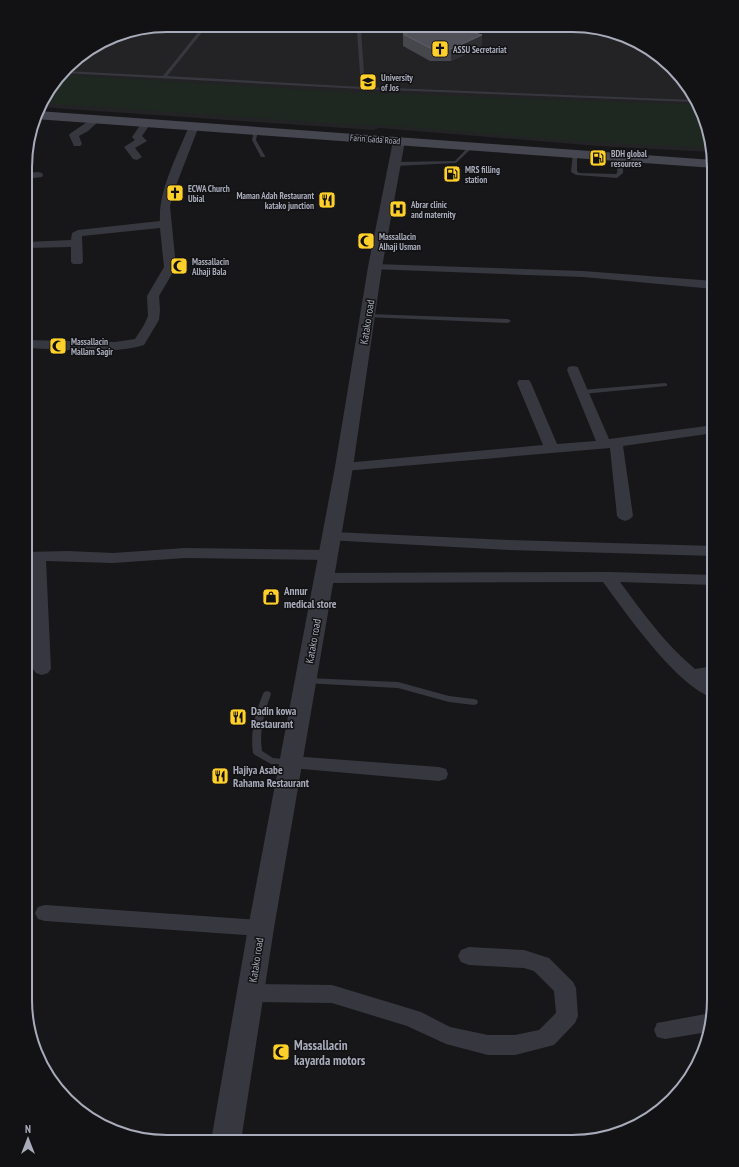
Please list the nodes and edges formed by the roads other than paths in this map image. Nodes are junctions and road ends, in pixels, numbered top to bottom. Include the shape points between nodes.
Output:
1 (200, 32) edge
2 (359, 32) edge
3 (72, 72) edge
4 (164, 77) junction
5 (363, 88) junction
6 (689, 101) edge
7 (42, 115) edge
8 (96, 119) junction
9 (146, 123) junction
10 (194, 126) junction
11 (256, 131) junction
12 (77, 144) dead end
13 (472, 146) junction
14 (397, 154) junction
15 (575, 154) junction
16 (263, 156) dead end
17 (137, 157) dead end
18 (621, 157) junction
19 (707, 164) edge
20 (38, 175) dead end
21 (32, 176) edge
22 (165, 224) junction
23 (76, 243) junction
24 (32, 245) edge
25 (77, 262) dead end
26 (375, 267) junction
27 (707, 284) edge
28 (368, 316) junction
29 (508, 320) dead end
30 (32, 344) edge
31 (573, 370) dead end
32 (524, 383) dead end
33 (665, 385) dead end
34 (582, 392) junction
35 (707, 430) edge
36 (610, 443) junction
37 (552, 449) junction
38 (344, 467) junction
39 (626, 516) dead end
40 (330, 546) junction
41 (707, 551) edge
42 (32, 557) edge
43 (608, 577) junction
44 (325, 578) junction
45 (707, 580) edge
46 (42, 669) dead end
47 (707, 673) edge
48 (689, 675) junction
49 (306, 681) junction
50 (707, 687) edge
51 (266, 694) dead end
52 (474, 702) dead end
53 (291, 762) junction
54 (439, 774) dead end
55 (45, 913) dead end
56 (261, 928) junction
57 (469, 956) dead end
58 (251, 992) junction
59 (705, 1023) edge
60 (665, 1030) dead end
61 (227, 1135) edge

1 - 4 lane
2 - 5 lane
3 - 4 lane
4 - 5 lane
5 - 6 lane
7 - 8 main road, Farin Gada Road
8 - 9 main road, Farin Gada Road
8 - 12 street via 74,135
9 - 10 main road, Farin Gada Road
9 - 17 street via 137,137 142,141 129,147
10 - 11 main road, Farin Gada Road
10 - 22 street via 165,206
11 - 14 main road, Farin Gada Road via 362,138
11 - 16 lane via 254,140
13 - 14 main road via 444,144
13 - 14 lane via 456,162
13 - 15 main road
14 - 26 street, Katako road
15 - 18 main road
15 - 18 lane via 574,172 578,174 618,176
18 - 19 main road
20 - 21 street
22 - 23 street via 86,231 76,235
22 - 30 street via 170,267 153,296 156,309 154,319 140,342 115,346
23 - 24 street
23 - 25 street
26 - 27 street via 583,274
26 - 28 street, Katako road
28 - 29 lane
28 - 38 street, Katako road
31 - 34 street
32 - 37 street
33 - 34 lane
34 - 36 street
35 - 36 street
36 - 37 street
36 - 39 street
37 - 38 street
38 - 40 street, Katako road
40 - 41 street via 516,545
40 - 42 street via 113,558
40 - 44 street, Katako road
42 - 46 street
43 - 44 street
43 - 45 street
43 - 48 street via 650,633
44 - 49 street, Katako road
47 - 48 street
48 - 50 street
49 - 52 lane via 398,685 449,699
49 - 53 street, Katako road
51 - 53 lane via 257,724 255,740 258,753 271,761
53 - 54 street
53 - 56 street, Katako road
55 - 56 street
56 - 58 street, Katako road
57 - 58 street via 524,959 541,964 565,988 567,1016 546,1038 515,1045 488,1045 446,1035 413,1019 332,994
58 - 61 street, Katako road
59 - 60 street

